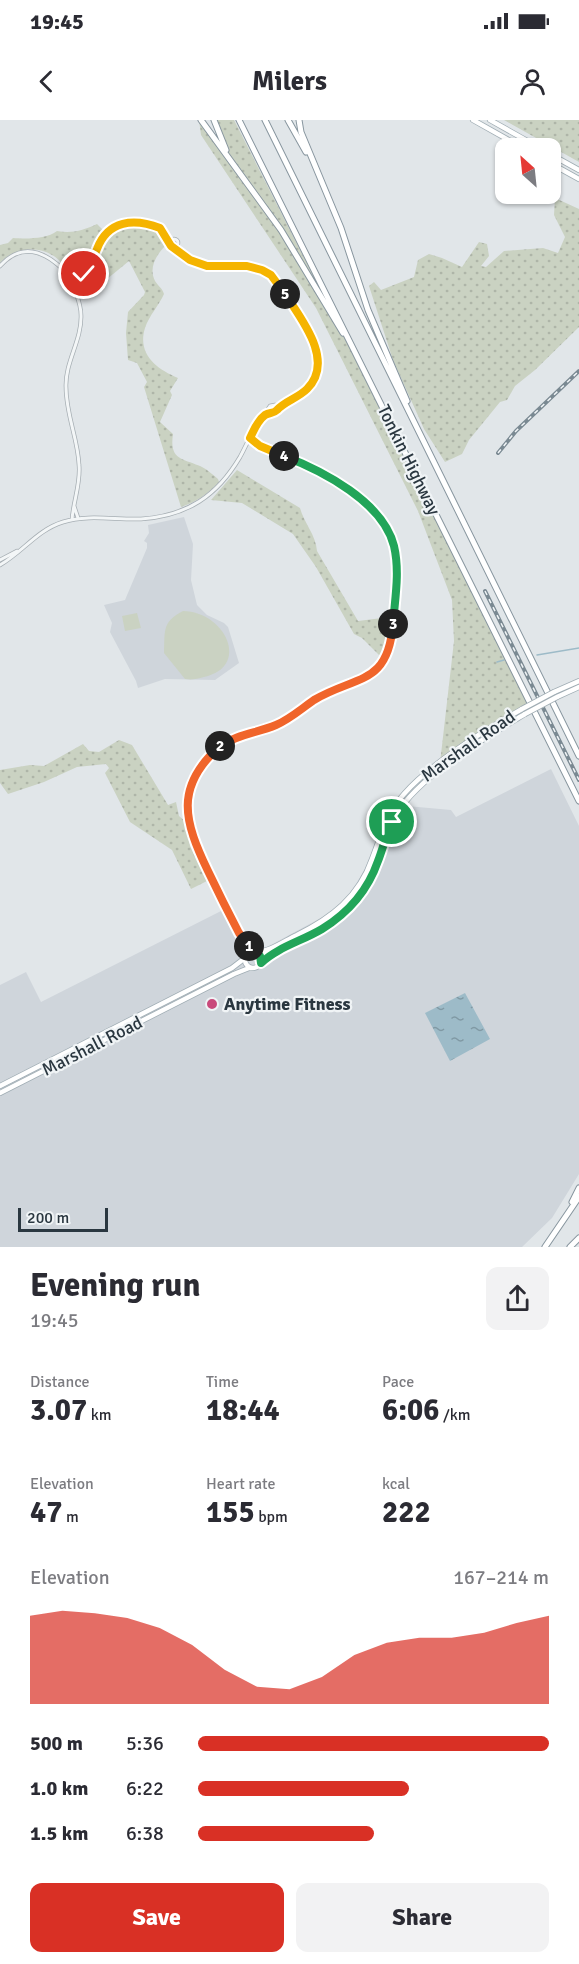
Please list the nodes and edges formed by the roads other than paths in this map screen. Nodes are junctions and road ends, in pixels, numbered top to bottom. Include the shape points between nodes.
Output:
1 (201, 120) edge
2 (214, 120) edge
3 (239, 120) edge
4 (265, 120) edge
5 (288, 120) edge
6 (299, 120) edge
7 (490, 120) edge
8 (474, 121) edge
9 (505, 138) edge
10 (521, 138) edge
11 (230, 160) junction
12 (561, 160) edge
13 (561, 169) edge
14 (579, 170) edge
15 (318, 174) junction
16 (579, 179) edge
17 (166, 235) junction
18 (174, 239) junction
19 (170, 242) junction
20 (178, 243) junction
21 (174, 247) junction
22 (182, 252) junction
23 (0, 266) edge
24 (71, 281) junction
25 (360, 363) junction
26 (276, 406) junction
27 (270, 410) junction
28 (420, 436) junction
29 (249, 440) junction
30 (74, 506) junction
31 (78, 518) junction
32 (72, 520) junction
33 (19, 550) junction
34 (0, 560) edge
35 (0, 565) edge
36 (579, 681) edge
37 (579, 687) edge
38 (555, 695) junction
39 (524, 712) junction
40 (557, 712) junction
41 (579, 749) edge
42 (579, 756) edge
43 (579, 803) edge
44 (239, 933) junction
45 (254, 952) junction
46 (245, 957) junction
47 (261, 963) junction
48 (249, 968) junction
49 (0, 1086) edge
50 (0, 1093) edge
51 (579, 1188) edge
52 (579, 1197) edge
53 (567, 1214) junction
54 (579, 1238) edge
55 (546, 1247) edge
56 (570, 1247) edge

1 - 11 highway
2 - 11 highway
3 - 25 highway, Tonkin Highway
4 - 28 highway, Tonkin Highway
5 - 15 highway
6 - 15 highway
7 - 10 main road
8 - 9 main road
11 - 25 highway via 281,230
12 - 14 main road
13 - 16 main road
15 - 28 highway
17 - 18 street
17 - 19 street
17 - 24 street via 150,224 118,224 105,233 90,267
18 - 19 street
18 - 20 street
19 - 21 street
20 - 21 street
20 - 22 street
21 - 22 street
22 - 26 street via 190,260 207,266 253,267 267,272 299,316 319,360 318,374 306,391
23 - 24 street via 10,257 33,252 49,256
24 - 30 street via 80,302 81,317 66,386 80,475
25 - 43 highway, Tonkin Highway
26 - 27 street via 271,405
26 - 27 street via 275,412
27 - 29 street
28 - 40 highway, Tonkin Highway
29 - 31 street via 220,485 187,509 141,519
29 - 44 street via 317,471 369,506 394,544 397,575 392,644 374,672 315,700 284,722 227,741 202,764 193,782 188,801 190,830
30 - 31 street
30 - 32 street
31 - 32 street
32 - 33 street via 47,529
33 - 34 street
33 - 35 street
36 - 38 main road, Marshall Road
37 - 38 main road, Marshall Road
38 - 39 main road, Marshall Road, bridge
39 - 45 main road, Marshall Road via 440,763 404,794 387,819 362,882 341,907 315,926 270,949
39 - 47 main road, Marshall Road via 439,771 408,798 389,828 371,878 346,911 326,927
40 - 41 highway
40 - 42 highway, Tonkin Highway
44 - 45 street
44 - 46 street
45 - 46 main road
45 - 47 main road via 261,957
46 - 48 main road
46 - 49 main road, Marshall Road via 224,973
47 - 48 main road
48 - 50 main road, Marshall Road
51 - 53 highway
52 - 53 highway
53 - 55 highway
54 - 56 highway

